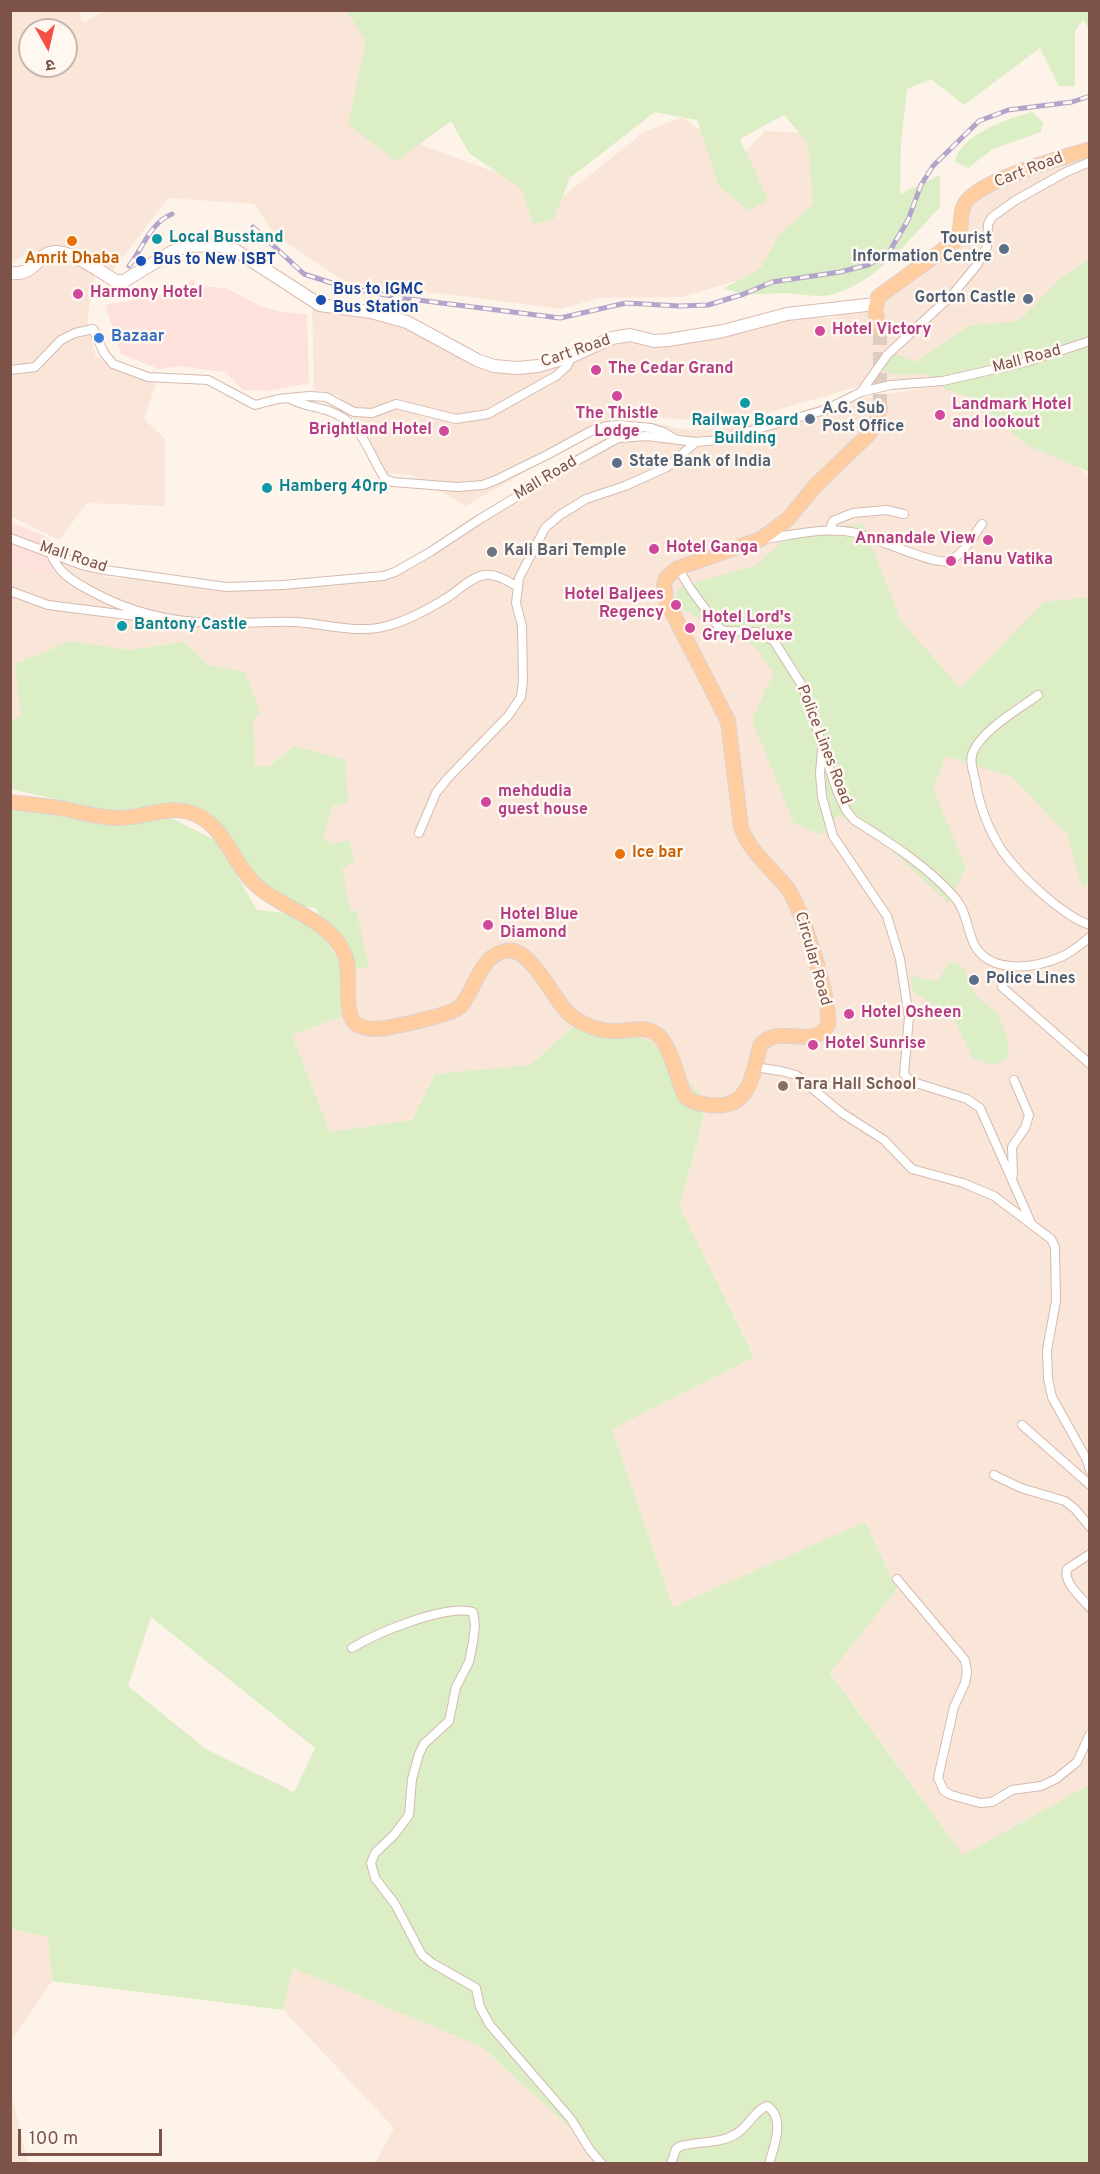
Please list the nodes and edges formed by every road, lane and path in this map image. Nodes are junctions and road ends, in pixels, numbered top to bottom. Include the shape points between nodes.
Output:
1 (1089, 149) edge
2 (1089, 162) edge
3 (10, 273) edge
4 (875, 304) junction
5 (880, 329) tunnel mouth
6 (1089, 341) edge
7 (572, 356) junction
8 (10, 370) edge
9 (861, 392) junction
10 (289, 398) junction
11 (880, 408) tunnel mouth
12 (677, 441) junction
13 (696, 442) junction
14 (904, 514) dead end
15 (982, 524) dead end
16 (834, 531) junction
17 (12, 537) edge
18 (760, 539) junction
19 (50, 551) junction
20 (678, 568) junction
21 (518, 587) junction
22 (10, 591) edge
23 (155, 617) junction
24 (1038, 696) dead end
25 (823, 745) junction
26 (10, 802) edge
27 (419, 833) dead end
28 (1089, 925) edge
29 (1089, 937) edge
30 (1002, 987) dead end
31 (1089, 1064) edge
32 (755, 1067) junction
33 (1014, 1080) dead end
34 (1013, 1181) junction
35 (1032, 1225) junction
36 (1022, 1425) dead end
37 (1089, 1470) edge
38 (994, 1475) dead end
39 (1089, 1485) edge
40 (1089, 1527) edge
41 (1089, 1554) edge
42 (897, 1578) dead end
43 (1089, 1608) edge
44 (352, 1648) dead end
45 (1089, 1734) edge
46 (602, 2163) edge
47 (671, 2163) edge
48 (769, 2163) edge

1 - 4 main road, Cart Road via 1015,173 970,197 964,205 955,241 880,295
2 - 9 street via 992,217 987,247 977,265 953,294 887,355
3 - 7 main road, Cart Road via 22,274 54,251 68,254 116,281 124,281 185,246 218,245 234,250 320,305 407,322 451,348 494,366 538,366
4 - 5 main road
4 - 7 main road, Cart Road via 787,314 668,340 630,335 612,338
6 - 9 street, Mall Road via 998,369
7 - 10 street via 556,375 488,414 456,419 396,404 372,413 354,412 326,397
8 - 10 street via 35,367 61,340 93,329 113,364 148,377 208,380 255,405
9 - 13 street, Mall Road via 796,420
10 - 12 street via 349,420 385,479 393,482 483,485 607,426 651,428
11 - 18 main road via 868,435 816,485 788,519
12 - 13 street, Mall Road
12 - 19 street, Mall Road via 647,436 618,438 430,552 383,576 226,587 116,572 82,565
13 - 21 street via 667,467 586,499 560,515 538,539
14 - 16 street via 886,510 853,513 833,521
15 - 16 street via 962,551 940,563 877,539
16 - 18 street
17 - 19 street, Mall Road
18 - 20 main road
19 - 23 street via 54,564 75,583 113,604
20 - 25 street, Police Lines Road via 720,629 757,632 774,642 803,687
20 - 32 main road, Circular Road via 666,578 664,594 728,721 741,827 751,849 795,901 828,1010 828,1025 811,1037 768,1037 760,1046
21 - 23 street via 483,575 409,618 364,630 308,623 213,623
21 - 27 street via 521,697 436,793
22 - 23 street via 48,605
24 - 28 street via 993,728 975,747 971,756 976,786 989,826 1003,852 1060,909
25 - 29 street, Police Lines Road via 846,810 854,820 919,865 959,902 975,946 989,961 1014,966 1040,963 1066,955
25 - 34 street via 822,797 833,836 888,916 900,959 909,1017 904,1074 910,1081 980,1107
26 - 32 main road, Circular Road via 119,818 177,810 207,821 253,883 279,903 308,916 332,936 348,964 349,1015 357,1025 383,1028 450,1013 461,1005 484,965 510,950 527,957 566,1010 580,1022 600,1030 646,1029 661,1038 685,1096 692,1102 715,1106 731,1103 749,1088
30 - 31 street
32 - 35 street via 796,1075 842,1113 884,1140 912,1169 994,1196
33 - 34 street via 1029,1114 1012,1147
34 - 35 street
35 - 37 street via 1051,1239 1055,1247 1056,1301 1047,1350 1052,1397
36 - 39 street
38 - 40 street via 1065,1501
41 - 43 street via 1066,1572 1066,1578
42 - 45 street via 965,1660 965,1683 954,1707 938,1778 944,1791 980,1803 998,1800 1012,1790 1041,1786 1077,1762
44 - 46 street via 367,1639 443,1613 463,1609 473,1612 476,1625 469,1662 456,1687 449,1721 424,1744 412,1779 409,1815 375,1853 371,1863 375,1878 395,1904 422,1955 476,1988 490,2025 571,2119
47 - 48 street via 681,2146 730,2138 767,2106 776,2116 777,2125

